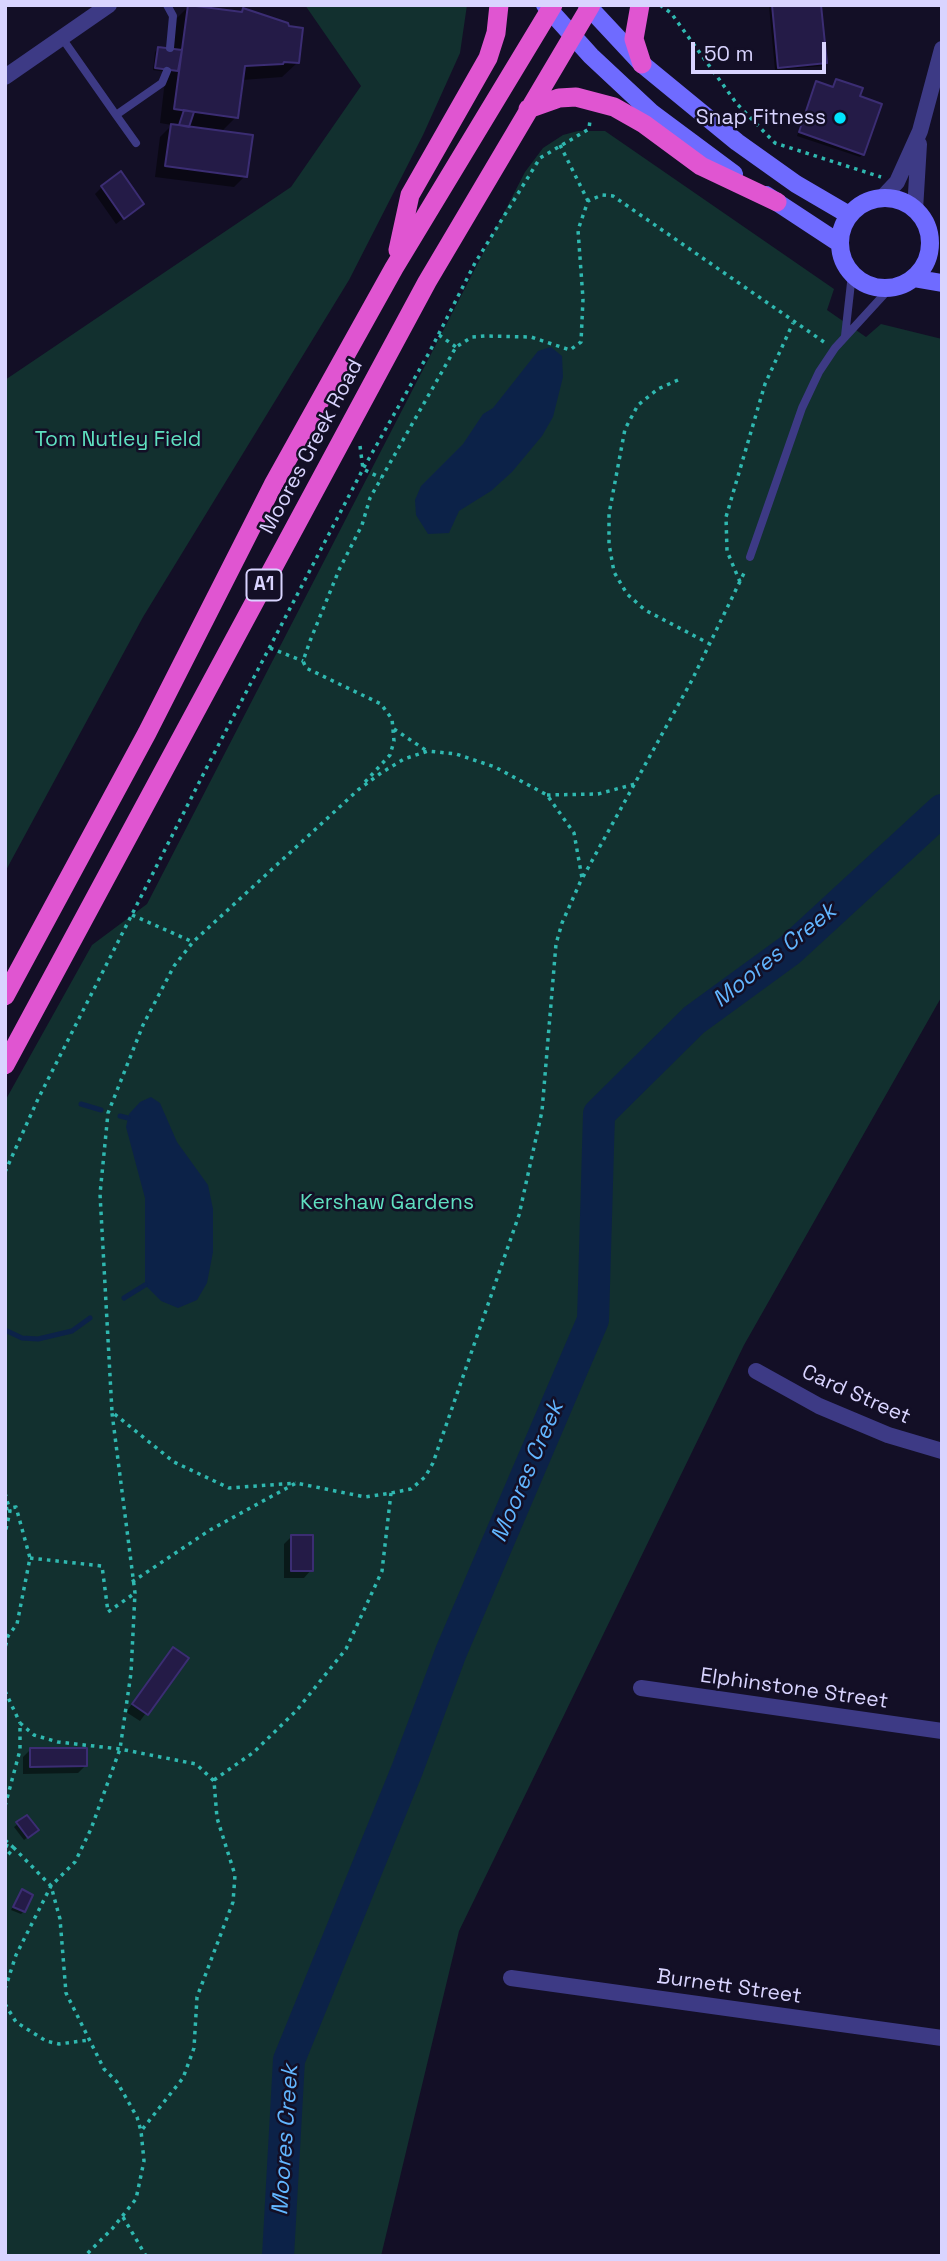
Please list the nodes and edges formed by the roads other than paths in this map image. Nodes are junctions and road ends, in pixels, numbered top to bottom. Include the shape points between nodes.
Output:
1 (109, 5) edge
2 (167, 5) edge
3 (499, 5) edge
4 (640, 5) edge
5 (589, 6) edge
6 (549, 7) edge
7 (572, 35) junction
8 (62, 38) junction
9 (170, 48) dead end
10 (942, 49) edge
11 (642, 64) junction
12 (167, 71) dead end
13 (5, 77) edge
14 (528, 109) junction
15 (116, 115) junction
16 (920, 131) junction
17 (136, 143) dead end
18 (883, 198) junction
19 (777, 202) junction
20 (915, 210) junction
21 (849, 215) junction
22 (935, 240) edge
23 (839, 243) junction
24 (394, 268) junction
25 (852, 274) junction
26 (913, 278) junction
27 (942, 283) edge
28 (890, 288) junction
29 (845, 336) junction
30 (750, 557) road end
31 (5, 996) edge
32 (5, 1065) edge
33 (756, 1371) dead end
34 (942, 1451) edge
35 (640, 1688) dead end
36 (942, 1731) edge
37 (511, 1978) dead end
38 (942, 2038) edge

1 - 8 street
2 - 9 lane via 173,16
3 - 24 highway via 488,58 411,195
4 - 11 highway via 634,38
5 - 7 highway, Moores Creek Road / A1
5 - 11 main road
6 - 7 main road
6 - 24 highway, Moores Creek Road / A1
7 - 14 highway, Moores Creek Road / A1
7 - 19 main road via 652,113
8 - 13 street
8 - 15 lane
10 - 16 street
11 - 21 main road via 774,169
12 - 15 lane via 162,83
14 - 19 highway via 576,97 614,107 701,166
14 - 32 highway, Moores Creek Road / A1 via 427,282
15 - 17 lane
16 - 18 street via 897,182
16 - 20 street
18 - 20 main road
18 - 21 main road
19 - 23 main road
20 - 22 main road
21 - 23 main road
22 - 26 main road
23 - 25 main road via 842,260
24 - 31 highway, Moores Creek Road / A1 via 273,485 147,733
25 - 28 main road via 876,288
25 - 29 lane
26 - 27 main road
26 - 28 main road
28 - 29 lane
29 - 30 lane via 802,408
33 - 34 street, Card Street via 819,1406
35 - 36 street, Elphinstone Street
37 - 38 street, Burnett Street

